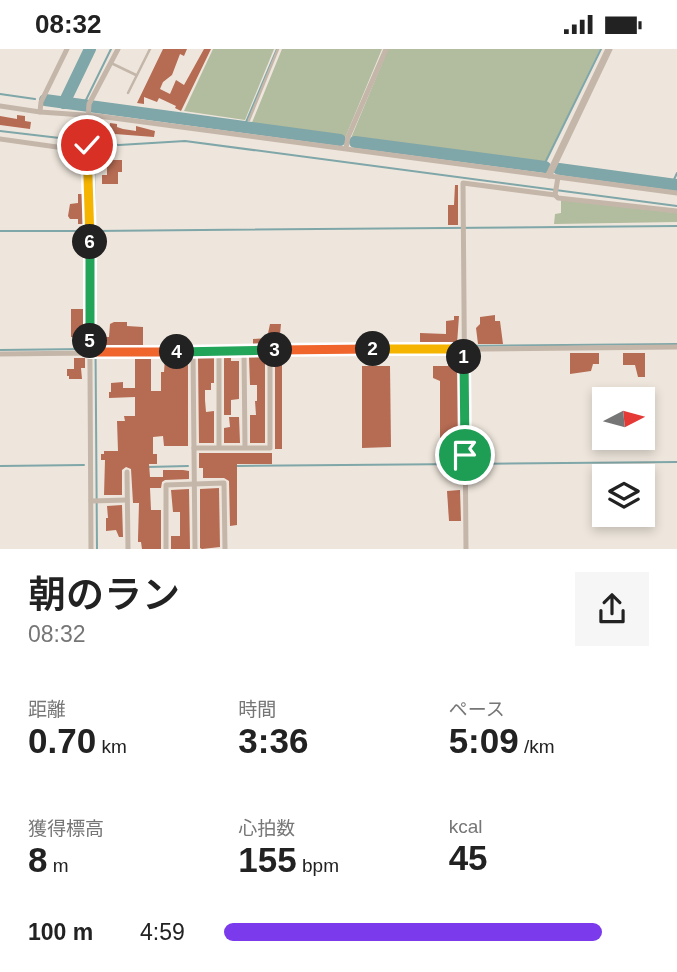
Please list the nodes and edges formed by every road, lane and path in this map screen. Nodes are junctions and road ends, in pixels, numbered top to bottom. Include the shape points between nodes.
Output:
1 (67, 49) edge
2 (118, 49) edge
3 (150, 49) edge
4 (278, 49) edge
5 (386, 49) edge
6 (609, 49) edge
7 (111, 62) junction
8 (136, 75) junction
9 (128, 93) dead end
10 (0, 106) edge
11 (89, 110) junction
12 (40, 112) junction
13 (249, 120) dead end
14 (0, 139) edge
15 (87, 144) junction
16 (346, 148) junction
17 (549, 175) junction
18 (558, 177) junction
19 (556, 192) junction
20 (677, 193) edge
21 (677, 211) edge
22 (464, 346) junction
23 (677, 347) edge
24 (219, 351) junction
25 (244, 351) junction
26 (270, 351) junction
27 (93, 352) junction
28 (193, 352) junction
29 (0, 354) edge
30 (219, 447) junction
31 (245, 447) junction
32 (194, 448) junction
33 (127, 472) dead end
34 (195, 484) junction
35 (127, 500) junction
36 (95, 501) junction
37 (91, 548) edge
38 (128, 548) edge
39 (166, 548) edge
40 (195, 548) edge
41 (225, 548) edge
42 (466, 548) edge

1 - 12 street
2 - 7 street
3 - 8 lane
4 - 13 lane
5 - 16 street
6 - 17 street
7 - 8 lane
7 - 11 street
8 - 9 lane
10 - 12 street
11 - 12 street
11 - 15 street
11 - 16 street
14 - 15 street via 64,148
15 - 27 street
16 - 17 street
17 - 18 street
18 - 19 street
18 - 20 street
19 - 21 street via 558,198
19 - 22 street via 463,183
22 - 23 street
22 - 26 street
22 - 42 street
24 - 25 street
24 - 28 street
24 - 30 street
25 - 26 street
25 - 31 street
26 - 31 street via 270,448
27 - 28 street
27 - 29 street
27 - 36 street
28 - 32 street
30 - 31 street
30 - 32 street
32 - 34 street
33 - 35 street
34 - 39 street via 166,485
34 - 40 street
34 - 41 street via 224,483
35 - 36 street
35 - 38 street
36 - 37 street

